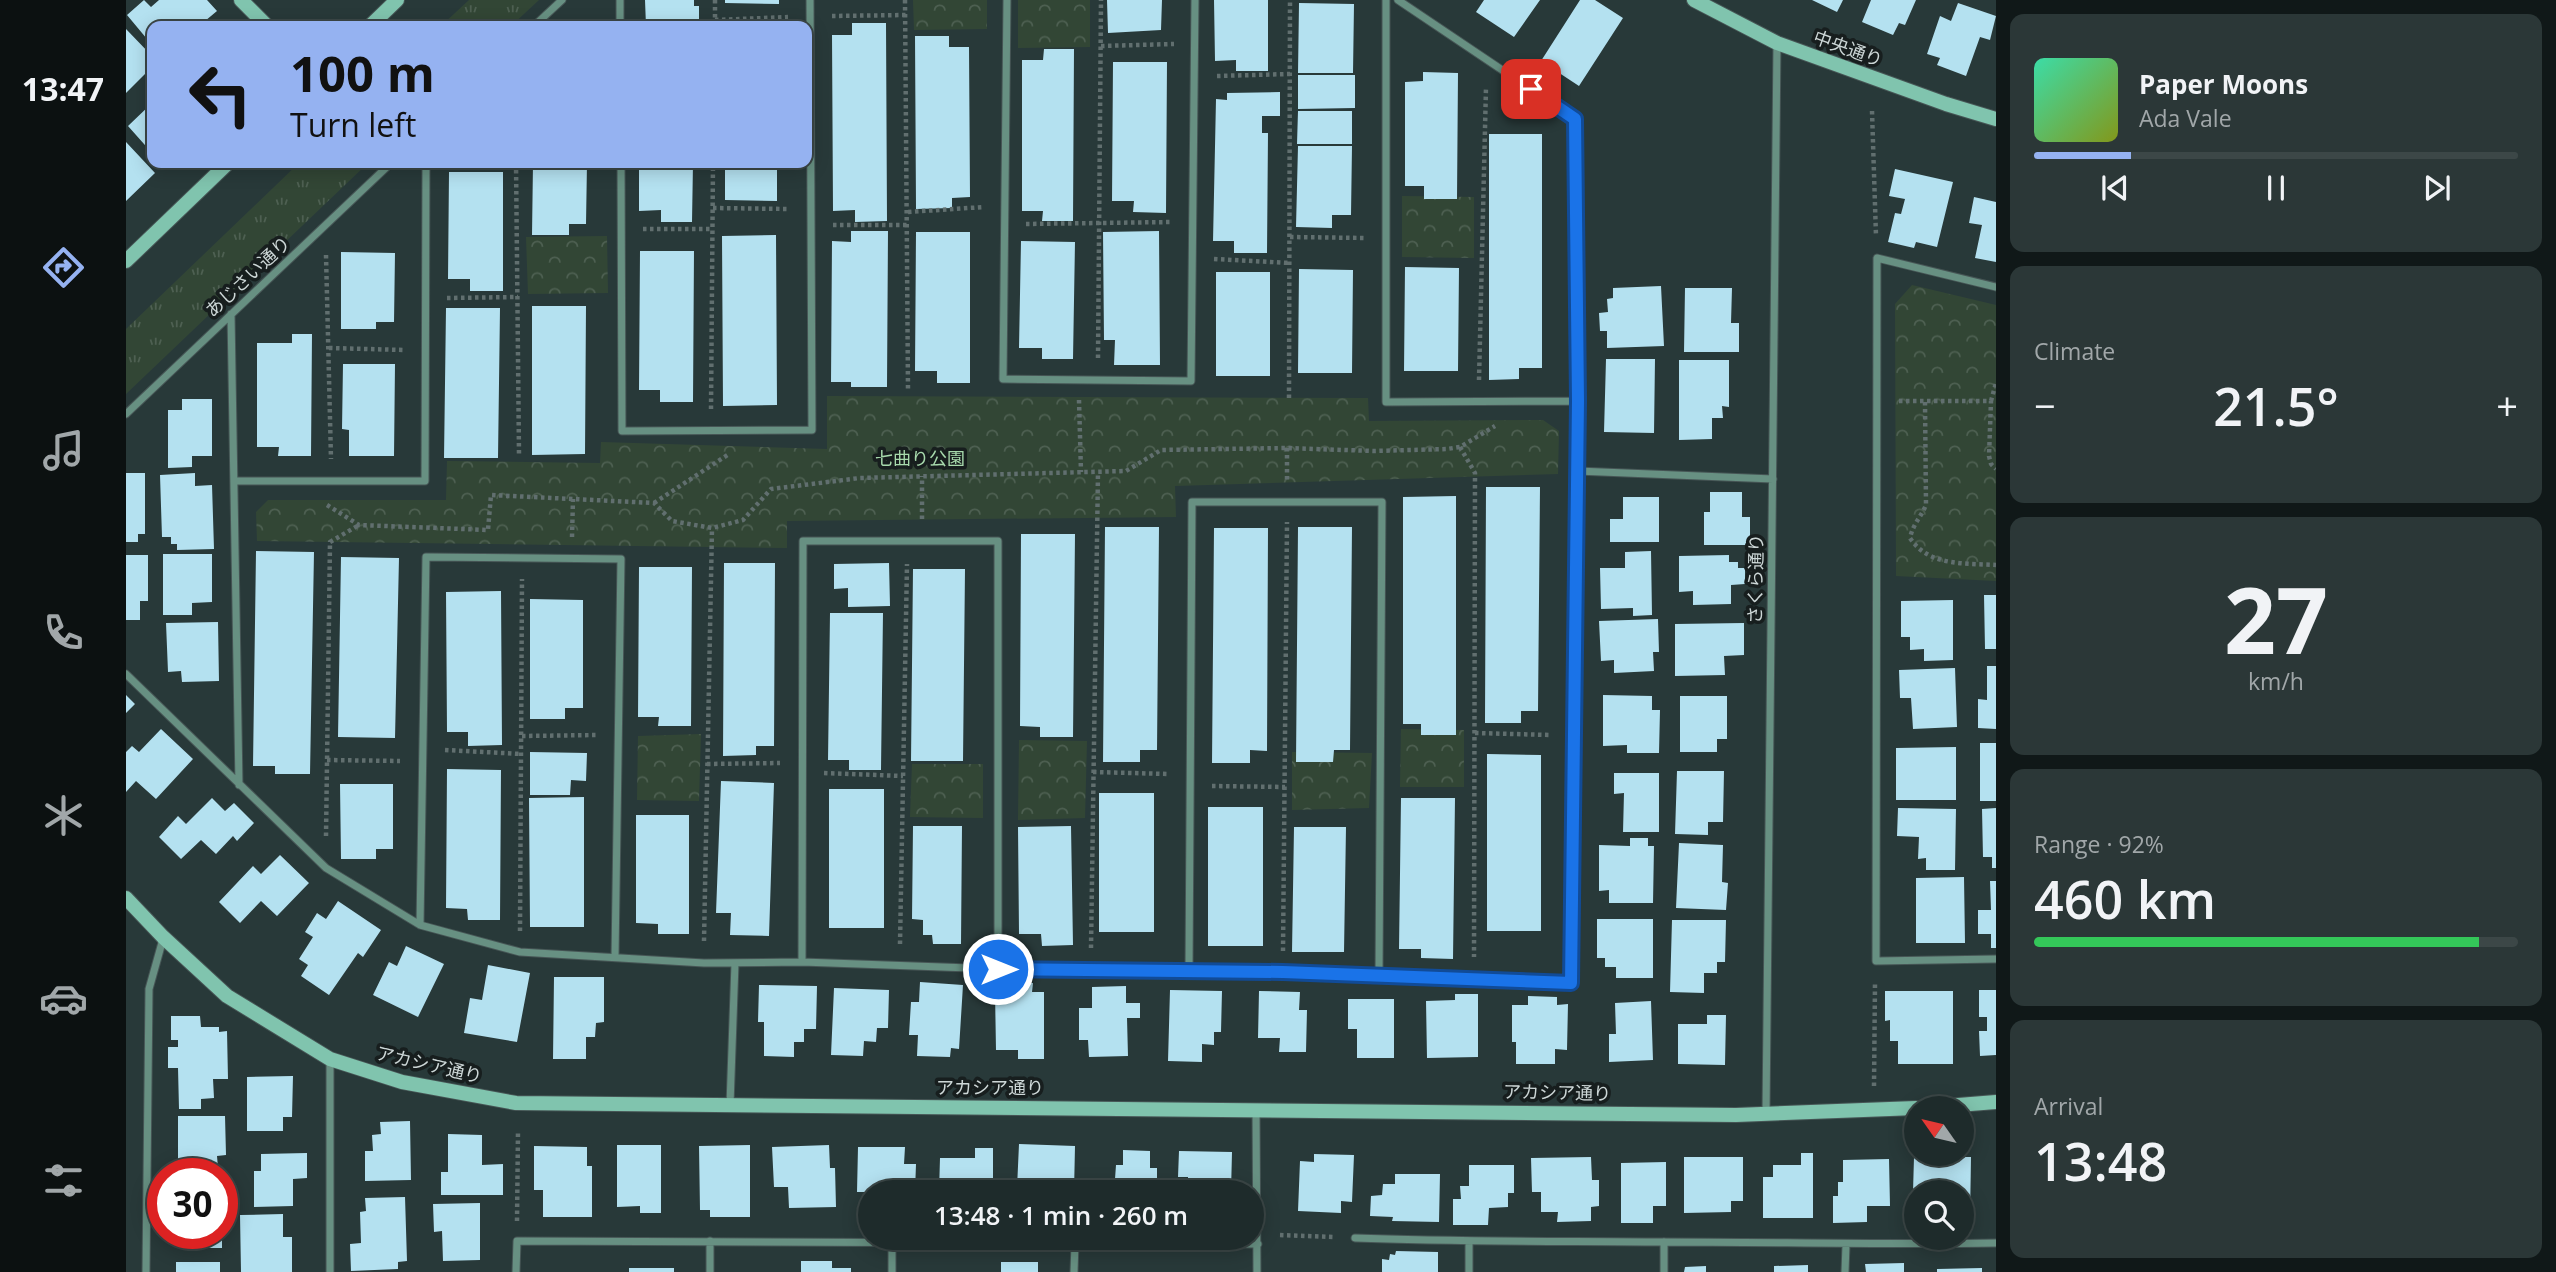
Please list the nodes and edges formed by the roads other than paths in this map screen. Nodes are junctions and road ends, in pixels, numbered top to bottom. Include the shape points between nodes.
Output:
1 (242, 0) edge
2 (397, 0) edge
3 (562, 0) edge
4 (620, 0) edge
5 (810, 0) edge
6 (1007, 0) edge
7 (1195, 0) edge
8 (1386, 0) edge
9 (1398, 0) edge
10 (1693, 0) edge
11 (262, 21) edge
12 (375, 21) edge
13 (539, 21) edge
14 (620, 21) edge
15 (810, 21) edge
16 (1777, 43) junction
17 (1996, 119) edge
18 (223, 168) edge
19 (386, 168) edge
20 (426, 168) edge
21 (621, 168) edge
22 (811, 168) edge
23 (126, 261) edge
24 (1996, 287) edge
25 (231, 314) junction
26 (1578, 401) junction
27 (126, 414) edge
28 (1577, 471) junction
29 (1773, 479) junction
30 (234, 481) junction
31 (126, 674) edge
32 (239, 786) junction
33 (126, 898) edge
34 (420, 926) junction
35 (163, 937) junction
36 (615, 957) junction
37 (1996, 959) edge
38 (802, 962) junction
39 (734, 963) junction
40 (998, 969) junction
41 (1189, 970) junction
42 (1379, 974) junction
43 (330, 1059) junction
44 (1996, 1102) edge
45 (1974, 1104) edge
46 (730, 1106) junction
47 (1256, 1108) junction
48 (1904, 1109) edge
49 (1766, 1115) junction
50 (1257, 1180) edge
51 (1355, 1238) road end
52 (710, 1241) junction
53 (858, 1242) edge
54 (1469, 1242) junction
55 (1664, 1242) junction
56 (1996, 1243) edge
57 (1846, 1245) junction
58 (892, 1250) edge
59 (1075, 1250) edge
60 (1258, 1250) edge
61 (146, 1272) edge
62 (330, 1272) edge
63 (516, 1272) edge
64 (710, 1272) edge
65 (892, 1272) edge
66 (1074, 1272) edge
67 (1257, 1272) edge
68 (1469, 1272) edge
69 (1664, 1272) edge
70 (1845, 1272) edge

1 - 11 street
2 - 12 street
3 - 13 street
4 - 14 street
5 - 15 street
6 - 7 street via 1003,379 1191,381
8 - 26 street via 1386,402
9 - 26 street via 1575,119
10 - 16 street, 中央通り
16 - 17 street, 中央通り
16 - 29 street, さくら通り
18 - 23 street
19 - 25 street, あじさい通り
20 - 30 street via 425,481
21 - 22 street via 622,431 812,430
24 - 37 street via 1877,258 1876,961
25 - 27 street, あじさい通り
25 - 30 street
26 - 28 street
28 - 29 street
28 - 42 street via 1571,983
29 - 49 street, さくら通り
30 - 32 street
31 - 32 street
32 - 34 street via 326,868
33 - 35 street, アカシア通り
34 - 36 street via 520,953
34 - 36 street via 426,557 621,559
35 - 43 street, アカシア通り via 226,996
35 - 61 street via 149,989
36 - 39 street
38 - 39 street
38 - 40 street
38 - 40 street via 803,541 999,541
39 - 46 street
40 - 41 street
41 - 42 street
41 - 42 street via 1192,502 1382,502
43 - 46 street, アカシア通り via 402,1082 516,1103
43 - 62 street
44 - 45 street, アカシア通り
46 - 47 street, アカシア通り
47 - 49 street, アカシア通り
47 - 50 street
48 - 49 street, アカシア通り
51 - 54 street
52 - 53 street
52 - 63 street via 517,1241
52 - 64 street
54 - 55 street
54 - 68 street
55 - 57 street
55 - 69 street
56 - 57 street
57 - 70 street
58 - 65 street
59 - 66 street
60 - 67 street

